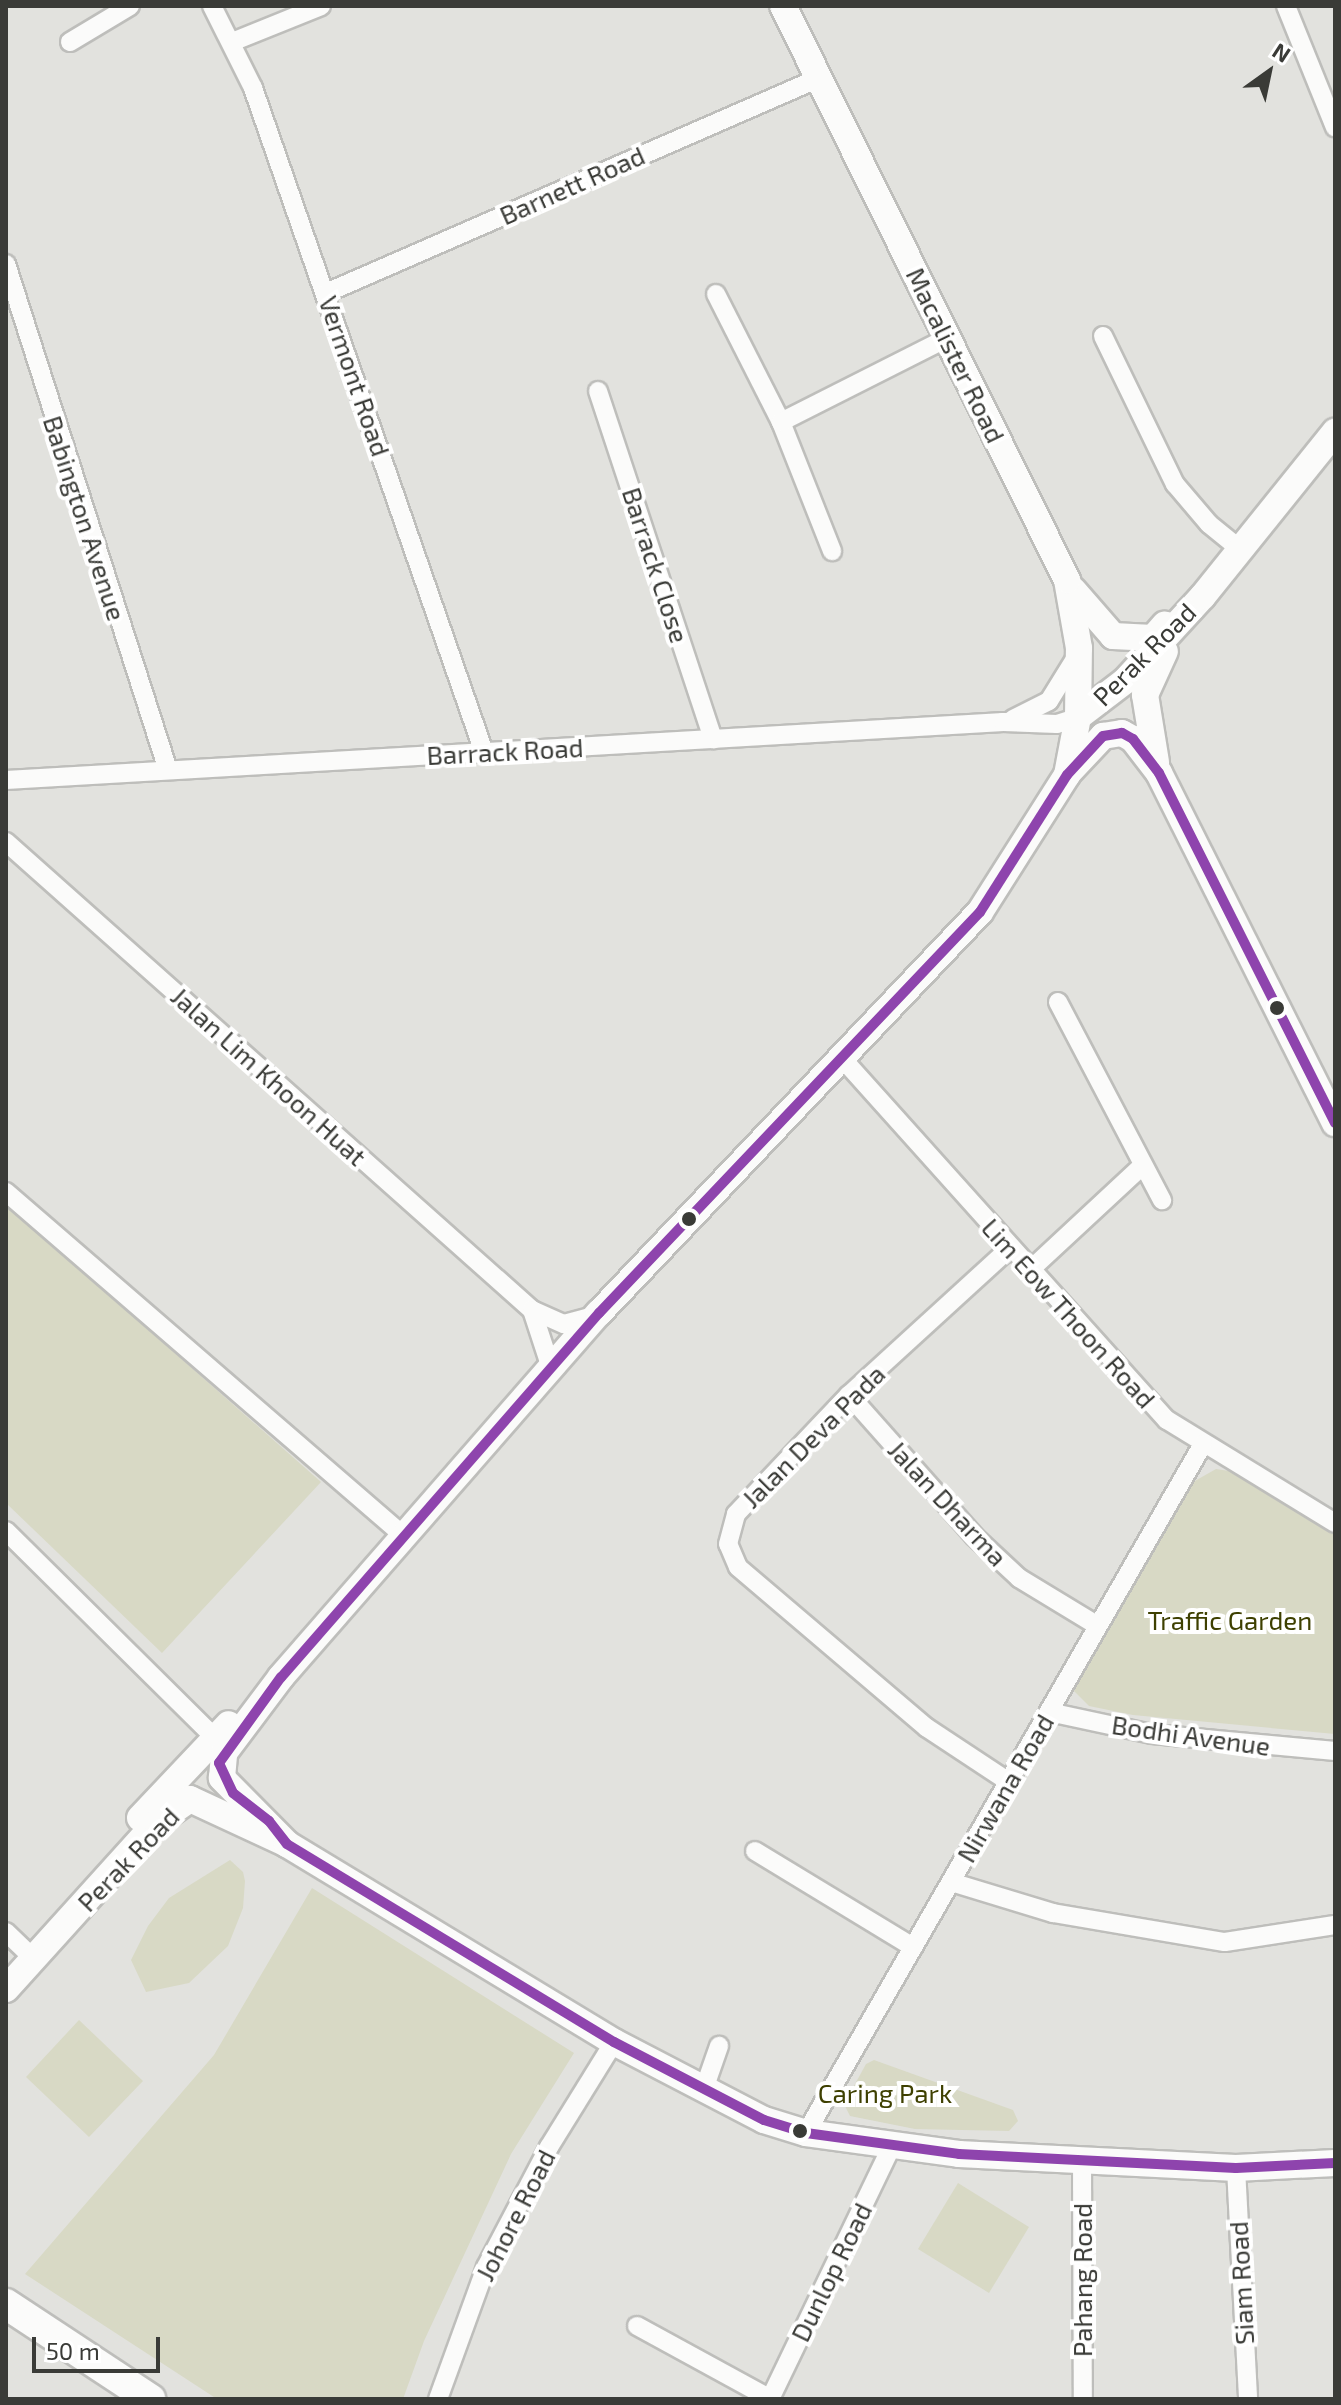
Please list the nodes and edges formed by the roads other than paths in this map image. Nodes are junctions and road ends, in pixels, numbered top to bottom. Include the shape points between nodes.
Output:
1 (130, 6) edge
2 (212, 6) edge
3 (321, 6) edge
4 (783, 6) edge
5 (1286, 6) edge
6 (70, 42) dead end
7 (232, 42) junction
8 (819, 78) junction
9 (1335, 127) edge
10 (6, 264) edge
11 (326, 293) junction
12 (716, 294) dead end
13 (1103, 336) dead end
14 (947, 338) junction
15 (598, 391) dead end
16 (781, 422) junction
17 (1335, 432) edge
18 (1239, 548) junction
19 (832, 551) dead end
20 (1067, 580) junction
21 (1186, 614) junction
22 (1079, 648) junction
23 (1078, 717) junction
24 (1003, 722) junction
25 (713, 739) junction
26 (484, 752) junction
27 (168, 770) junction
28 (1159, 773) junction
29 (1067, 775) junction
30 (6, 780) edge
31 (6, 842) edge
32 (1058, 1002) dead end
33 (841, 1057) junction
34 (1335, 1123) edge
35 (1141, 1167) junction
36 (6, 1192) edge
37 (1162, 1200) dead end
38 (1010, 1248) junction
39 (1029, 1271) junction
40 (532, 1310) junction
41 (599, 1313) junction
42 (551, 1368) junction
43 (849, 1395) junction
44 (1203, 1444) junction
45 (1335, 1523) edge
46 (6, 1531) edge
47 (404, 1536) junction
48 (1098, 1626) junction
49 (281, 1677) junction
50 (1049, 1712) junction
51 (215, 1738) junction
52 (1335, 1751) edge
53 (1009, 1782) junction
54 (287, 1844) junction
55 (755, 1851) dead end
56 (951, 1882) junction
57 (1335, 1925) edge
58 (913, 1947) junction
59 (22, 1950) edge
60 (6, 1989) edge
61 (614, 2042) junction
62 (719, 2046) dead end
63 (703, 2092) junction
64 (806, 2133) junction
65 (892, 2145) junction
66 (1082, 2162) junction
67 (1335, 2163) edge
68 (1236, 2168) junction
69 (6, 2304) edge
70 (6, 2326) edge
71 (637, 2326) dead end
72 (112, 2399) edge
73 (150, 2399) edge
74 (438, 2399) edge
75 (770, 2399) edge
76 (1083, 2399) edge
77 (1248, 2399) edge

1 - 6 street
2 - 7 street, Vermont Road
3 - 7 street
4 - 8 main road, Macalister Road
5 - 9 street
7 - 11 street, Vermont Road
8 - 11 street, Barnett Road
8 - 14 main road, Macalister Road
10 - 27 street, Babington Avenue
11 - 26 street, Vermont Road
12 - 16 street
13 - 18 street via 1175,484 1209,524
14 - 16 street
14 - 20 main road, Macalister Road
15 - 25 street, Barrack Close
16 - 19 street
17 - 18 main road, Perak Road
18 - 20 main road via 1225,556 1153,638 1113,636 1096,622
18 - 21 main road, Perak Road
20 - 22 main road, Macalister Road
21 - 23 main road, Perak Road via 1125,681
21 - 28 main road via 1149,678 1145,695
22 - 23 main road, Macalister Road
22 - 24 street, Barrack Road via 1049,701
23 - 24 street, Barrack Road via 1057,724
23 - 29 main road, Perak Road
24 - 25 street, Barrack Road
25 - 26 street, Barrack Road
26 - 27 street, Barrack Road
27 - 30 street, Barrack Road
28 - 29 main road via 1133,739 1111,732 1096,741
28 - 34 main road
29 - 33 main road, Perak Road via 980,912
31 - 40 street, Jalan Lim Khoon Huat
32 - 35 street
33 - 38 street, Lim Eow Thoon Road
33 - 41 main road, Perak Road
35 - 37 street
35 - 39 street
36 - 47 street
38 - 39 street, Lim Eow Thoon Road
38 - 43 street, Jalan Deva Pada
39 - 44 street, Lim Eow Thoon Road via 1135,1389
40 - 41 street, Jalan Lim Khoon Huat via 564,1324
40 - 42 street
41 - 42 main road, Perak Road
42 - 47 main road, Perak Road
43 - 48 street, Jalan Dharma via 996,1557 1019,1578
43 - 53 street, Jalan Deva Pada via 736,1514 729,1527 729,1555 927,1728
44 - 45 street, Lim Eow Thoon Road
44 - 48 street, Nirwana Road
46 - 51 street
47 - 49 main road, Perak Road
48 - 50 street, Nirwana Road
49 - 51 main road, Perak Road via 270,1681
49 - 54 main road, Perak Road via 219,1763 233,1793 269,1821
50 - 52 street, Bodhi Avenue via 1152,1734
50 - 53 street, Nirwana Road
51 - 59 main road, Perak Road
53 - 56 street, Nirwana Road
54 - 59 main road, Perak Road via 260,1835 205,1803 181,1803
54 - 61 main road
55 - 58 street
56 - 57 street via 1053,1913 1225,1942
56 - 58 street, Nirwana Road
58 - 64 street, Nirwana Road
59 - 60 main road, Perak Road
61 - 63 main road
61 - 74 street, Johore Road via 549,2147 486,2267
62 - 63 street
63 - 64 main road
64 - 65 main road
65 - 66 main road
65 - 75 street, Dunlop Road
66 - 68 main road
66 - 76 street, Pahang Road
67 - 68 main road
68 - 77 street, Siam Road
69 - 73 main road
70 - 72 main road
71 - 75 street

